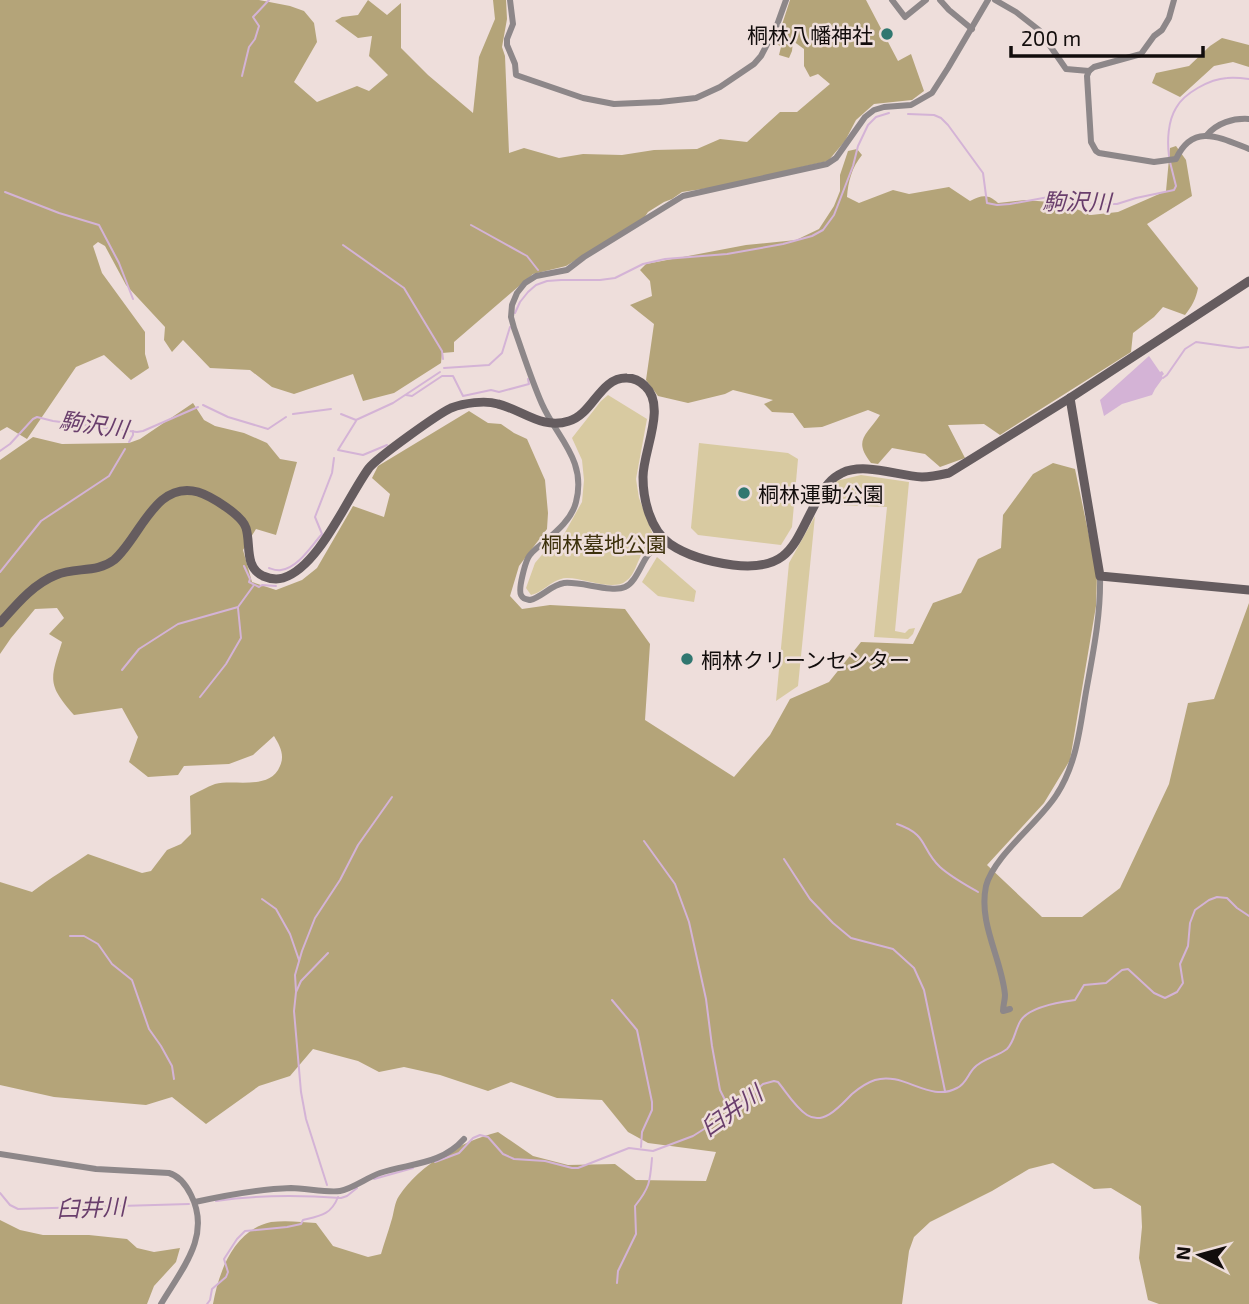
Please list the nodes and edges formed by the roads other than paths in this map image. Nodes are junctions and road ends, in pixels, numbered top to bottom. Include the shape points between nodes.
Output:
1 (510, 0) edge
2 (786, 0) edge
3 (892, 0) edge
4 (926, 0) edge
5 (940, 0) edge
6 (988, 0) edge
7 (995, 0) edge
8 (1174, 0) edge
9 (972, 29) junction
10 (1089, 71) junction
11 (1249, 119) edge
12 (1207, 135) junction
13 (1249, 149) edge
14 (1249, 281) edge
15 (1070, 398) junction
16 (553, 424) junction
17 (664, 540) junction
18 (1100, 576) junction
19 (1249, 590) edge
20 (0, 623) edge
21 (1010, 1009) dead end
22 (464, 1139) dead end
23 (0, 1154) edge
24 (195, 1202) junction
25 (161, 1304) edge

1 - 2 street via 513,24 507,45 516,75 614,104 696,98 720,87 761,56
3 - 4 street via 905,17
5 - 9 street
6 - 9 street
7 - 10 street via 1039,30 1066,69
8 - 10 street via 1162,30 1141,54
9 - 16 street via 932,93 911,105 874,110 827,164 683,196 567,270 525,283 512,305 511,317
10 - 12 street via 1091,142 1099,153 1174,160 1181,148
11 - 12 street via 1226,122
12 - 13 street
14 - 15 street
15 - 17 street via 949,473 921,477 857,468 845,471 826,486 790,551 767,565 730,565 693,557
15 - 18 street
16 - 17 street via 579,416 617,379 637,380 648,388 654,411 644,461 645,497
16 - 17 street via 576,464 578,495 571,514 528,558 522,596 538,598 565,583 625,587
16 - 20 street via 496,403 452,408 371,465 320,546 300,570 278,580 256,572 245,524 236,515 196,491 170,494 117,558 104,567 56,575 19,602
18 - 19 street
18 - 21 street via 1093,654 1070,767 1057,794 999,861 987,883 986,920 1004,992 1003,1011
22 - 24 street via 444,1156 381,1173 341,1191 274,1189
23 - 24 street via 96,1169 169,1173 186,1185
24 - 25 street via 200,1229 191,1254

